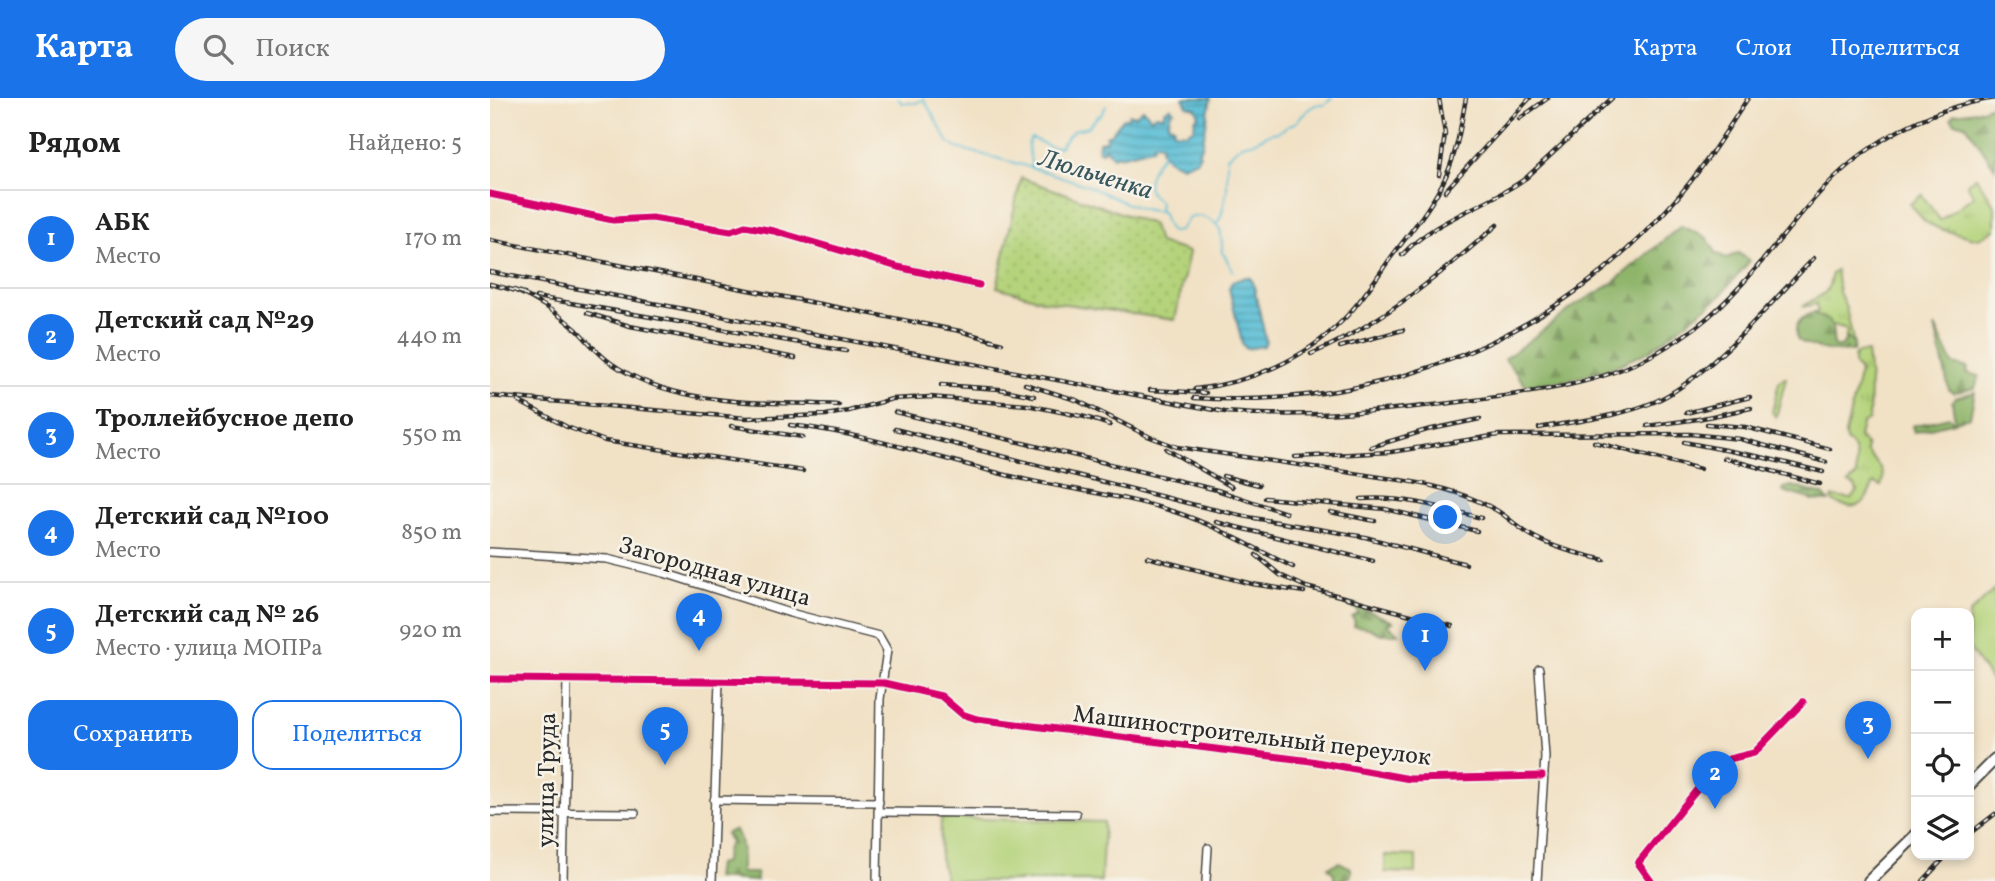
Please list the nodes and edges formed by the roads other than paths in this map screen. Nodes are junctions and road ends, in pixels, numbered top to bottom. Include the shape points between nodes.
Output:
1 (490, 194) edge
2 (979, 285) dead end
3 (490, 552) edge
4 (1539, 669) dead end
5 (490, 678) edge
6 (567, 680) junction
7 (719, 681) junction
8 (884, 683) junction
9 (1803, 702) dead end
10 (1994, 762) edge
11 (1542, 776) junction
12 (1974, 780) edge
13 (714, 800) junction
14 (879, 802) junction
15 (879, 812) junction
16 (490, 813) edge
17 (564, 813) junction
18 (635, 813) dead end
19 (1076, 814) dead end
20 (1911, 840) edge
21 (1208, 848) dead end
22 (563, 881) edge
23 (712, 881) edge
24 (877, 881) edge
25 (1206, 881) edge
26 (1537, 881) edge
27 (1651, 881) edge
28 (1868, 881) edge

1 - 2 street via 613,220 643,218 731,231 750,226
3 - 8 street, Загородная улица via 607,559 879,636 887,650
4 - 11 street via 1545,757
5 - 6 street, Машиностроительный переулок
6 - 7 street, Машиностроительный переулок
6 - 17 street, улица Труда
7 - 8 street, Машиностроительный переулок
7 - 13 street
8 - 11 street, Машиностроительный переулок via 941,696 961,714 977,719 1311,761 1410,779
8 - 14 street, Загородная улица
9 - 27 street via 1754,753 1729,759 1712,771 1638,863
10 - 12 main road
11 - 26 street
13 - 14 street
13 - 23 street
14 - 15 street, Загородная улица
15 - 19 street
15 - 24 street, Загородная улица
16 - 17 street
17 - 18 street
17 - 22 street, улица Труда
20 - 28 main road
21 - 25 street

